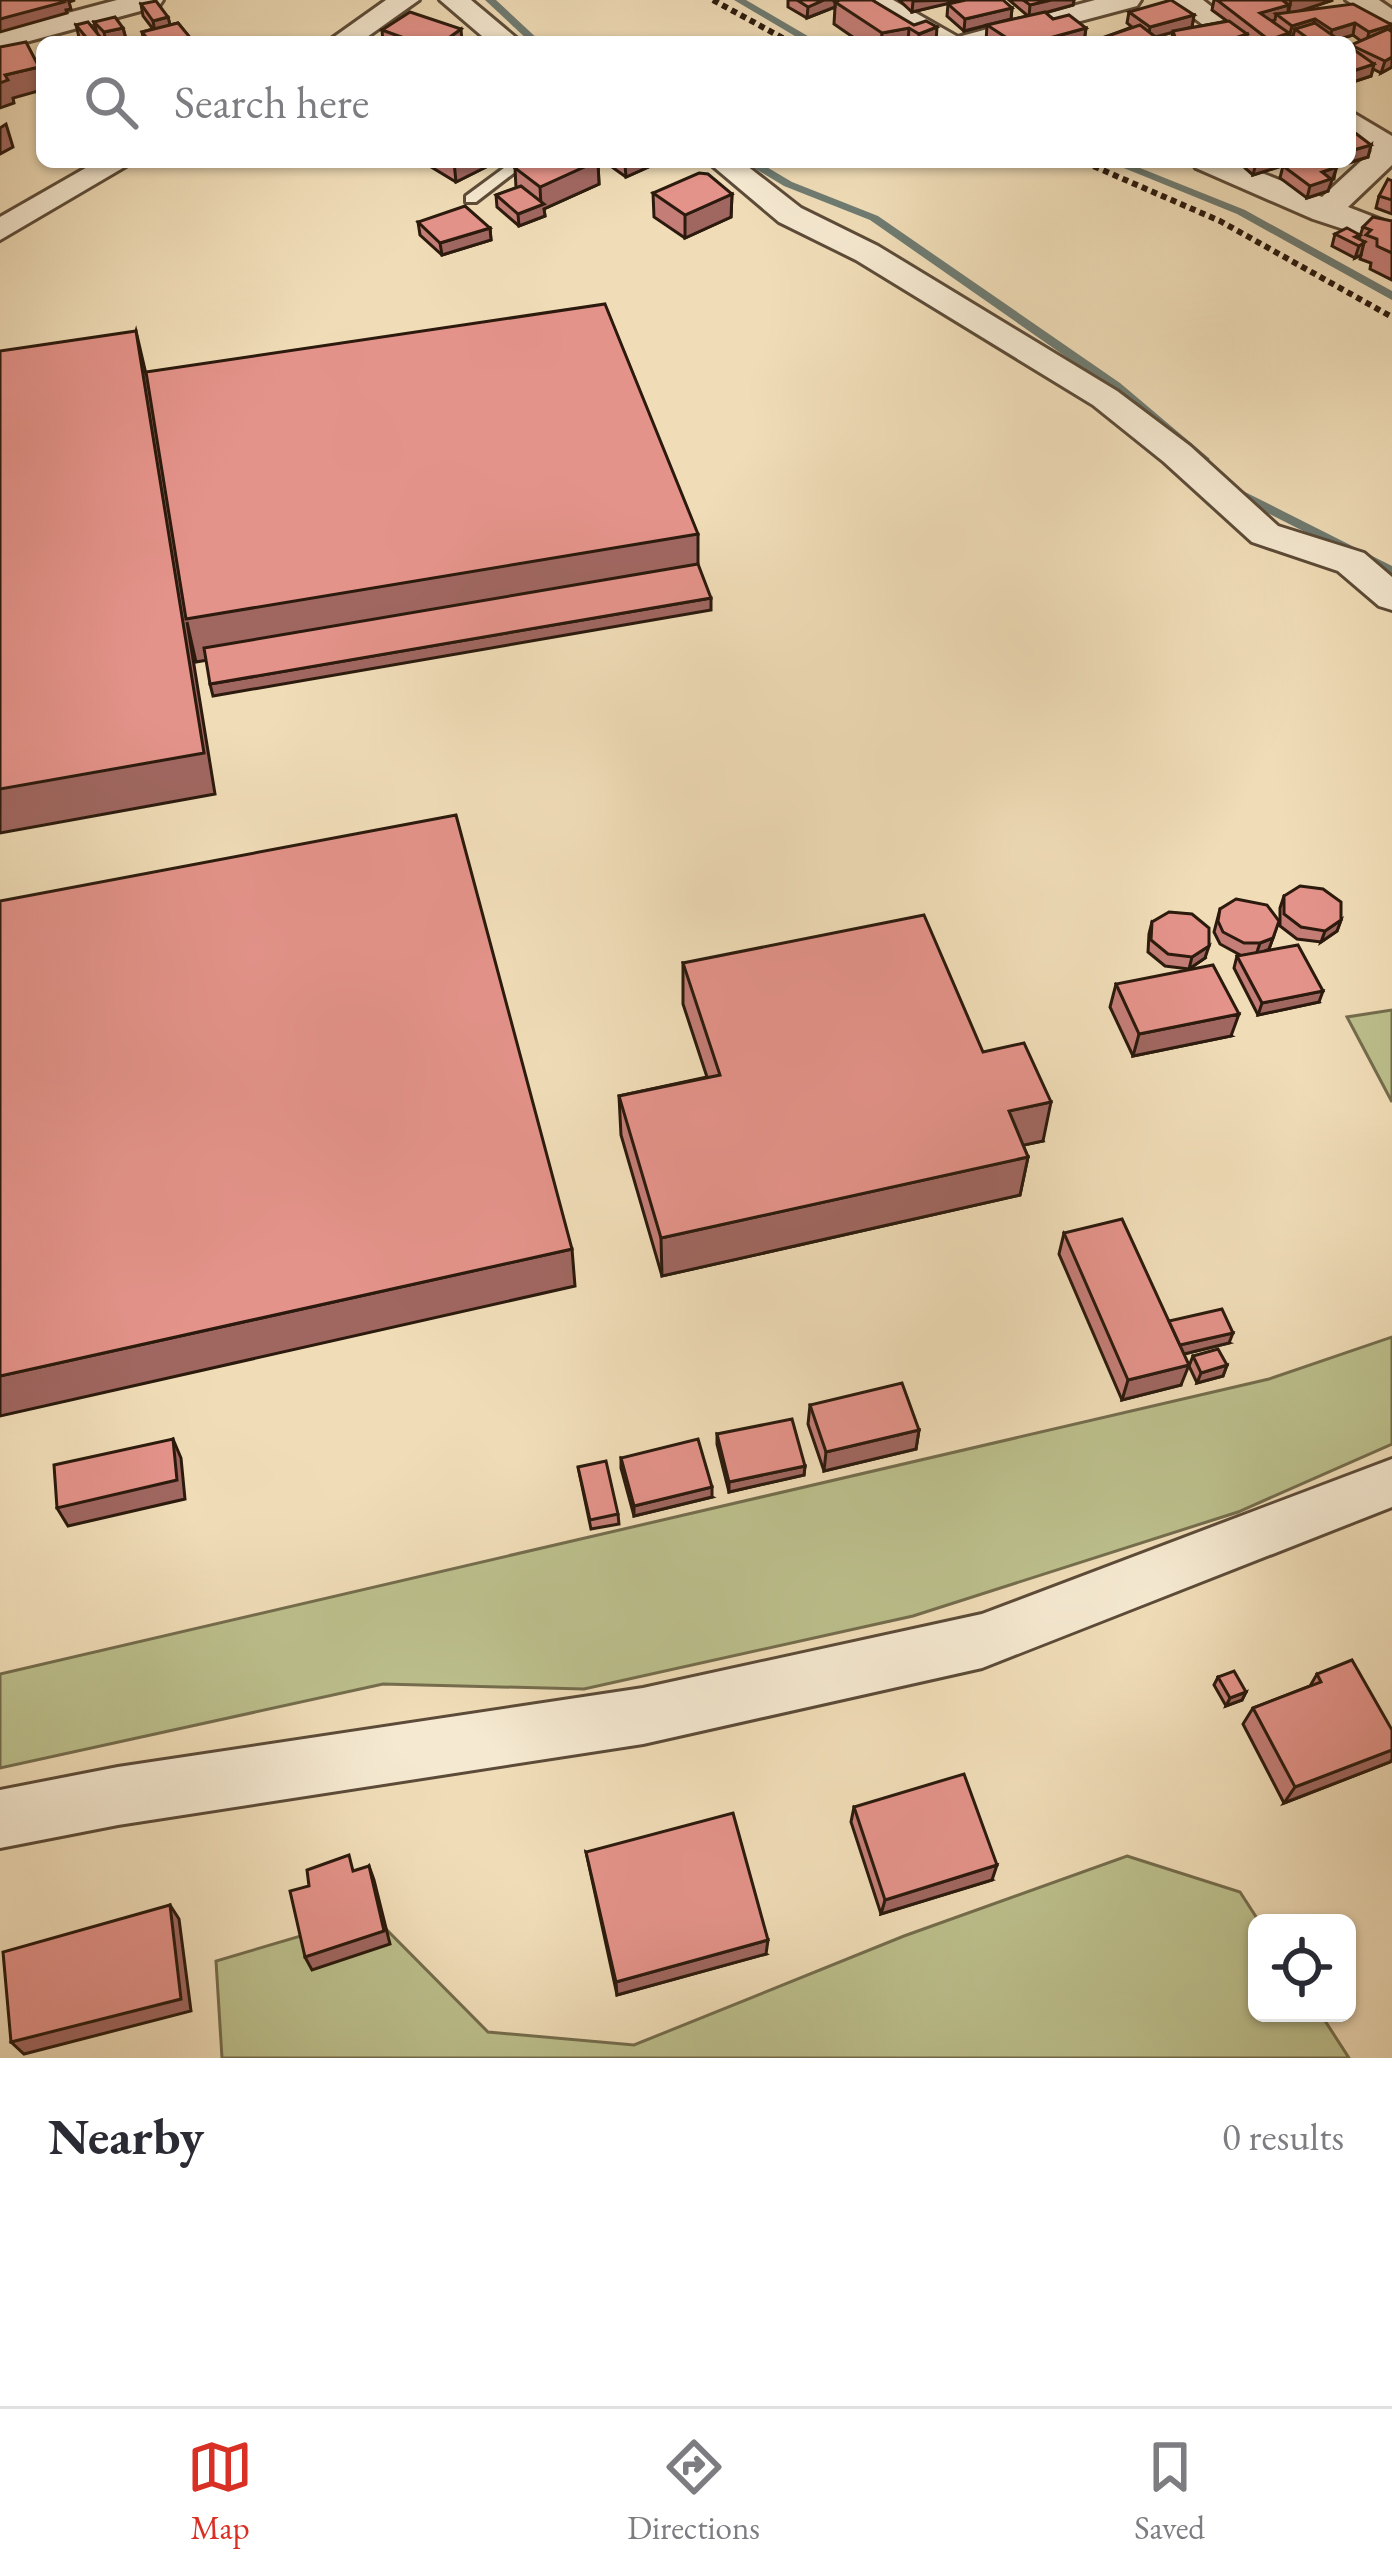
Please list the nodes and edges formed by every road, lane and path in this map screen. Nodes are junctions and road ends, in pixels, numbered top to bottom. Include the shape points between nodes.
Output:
1 (149, 0) edge
2 (405, 0) edge
3 (454, 0) edge
4 (713, 0) edge
5 (873, 0) edge
6 (1127, 0) edge
7 (1185, 0) edge
8 (1360, 0) edge
9 (1392, 21) edge
10 (350, 36) edge
11 (499, 36) edge
12 (779, 36) edge
13 (936, 36) edge
14 (992, 36) edge
15 (1235, 36) edge
16 (0, 40) edge
17 (1356, 124) edge
18 (1392, 149) edge
19 (108, 168) edge
20 (513, 168) edge
21 (730, 168) edge
22 (1098, 168) edge
23 (1221, 168) edge
24 (471, 199) dead end
25 (1324, 212) junction
26 (0, 230) edge
27 (1392, 235) edge
28 (1392, 316) edge
29 (1392, 596) edge
30 (1392, 1483) edge
31 (0, 1819) edge

1 - 16 street
2 - 10 street
3 - 11 street
4 - 12 path
5 - 13 street
6 - 14 street
7 - 15 street
8 - 9 street
17 - 18 street
18 - 25 street
19 - 26 street
20 - 24 lane
21 - 29 street via 790,215 868,253 1105,398 1265,534 1351,562
22 - 28 path via 1220,221
23 - 25 street
25 - 27 street
30 - 31 street via 982,1641 643,1716

